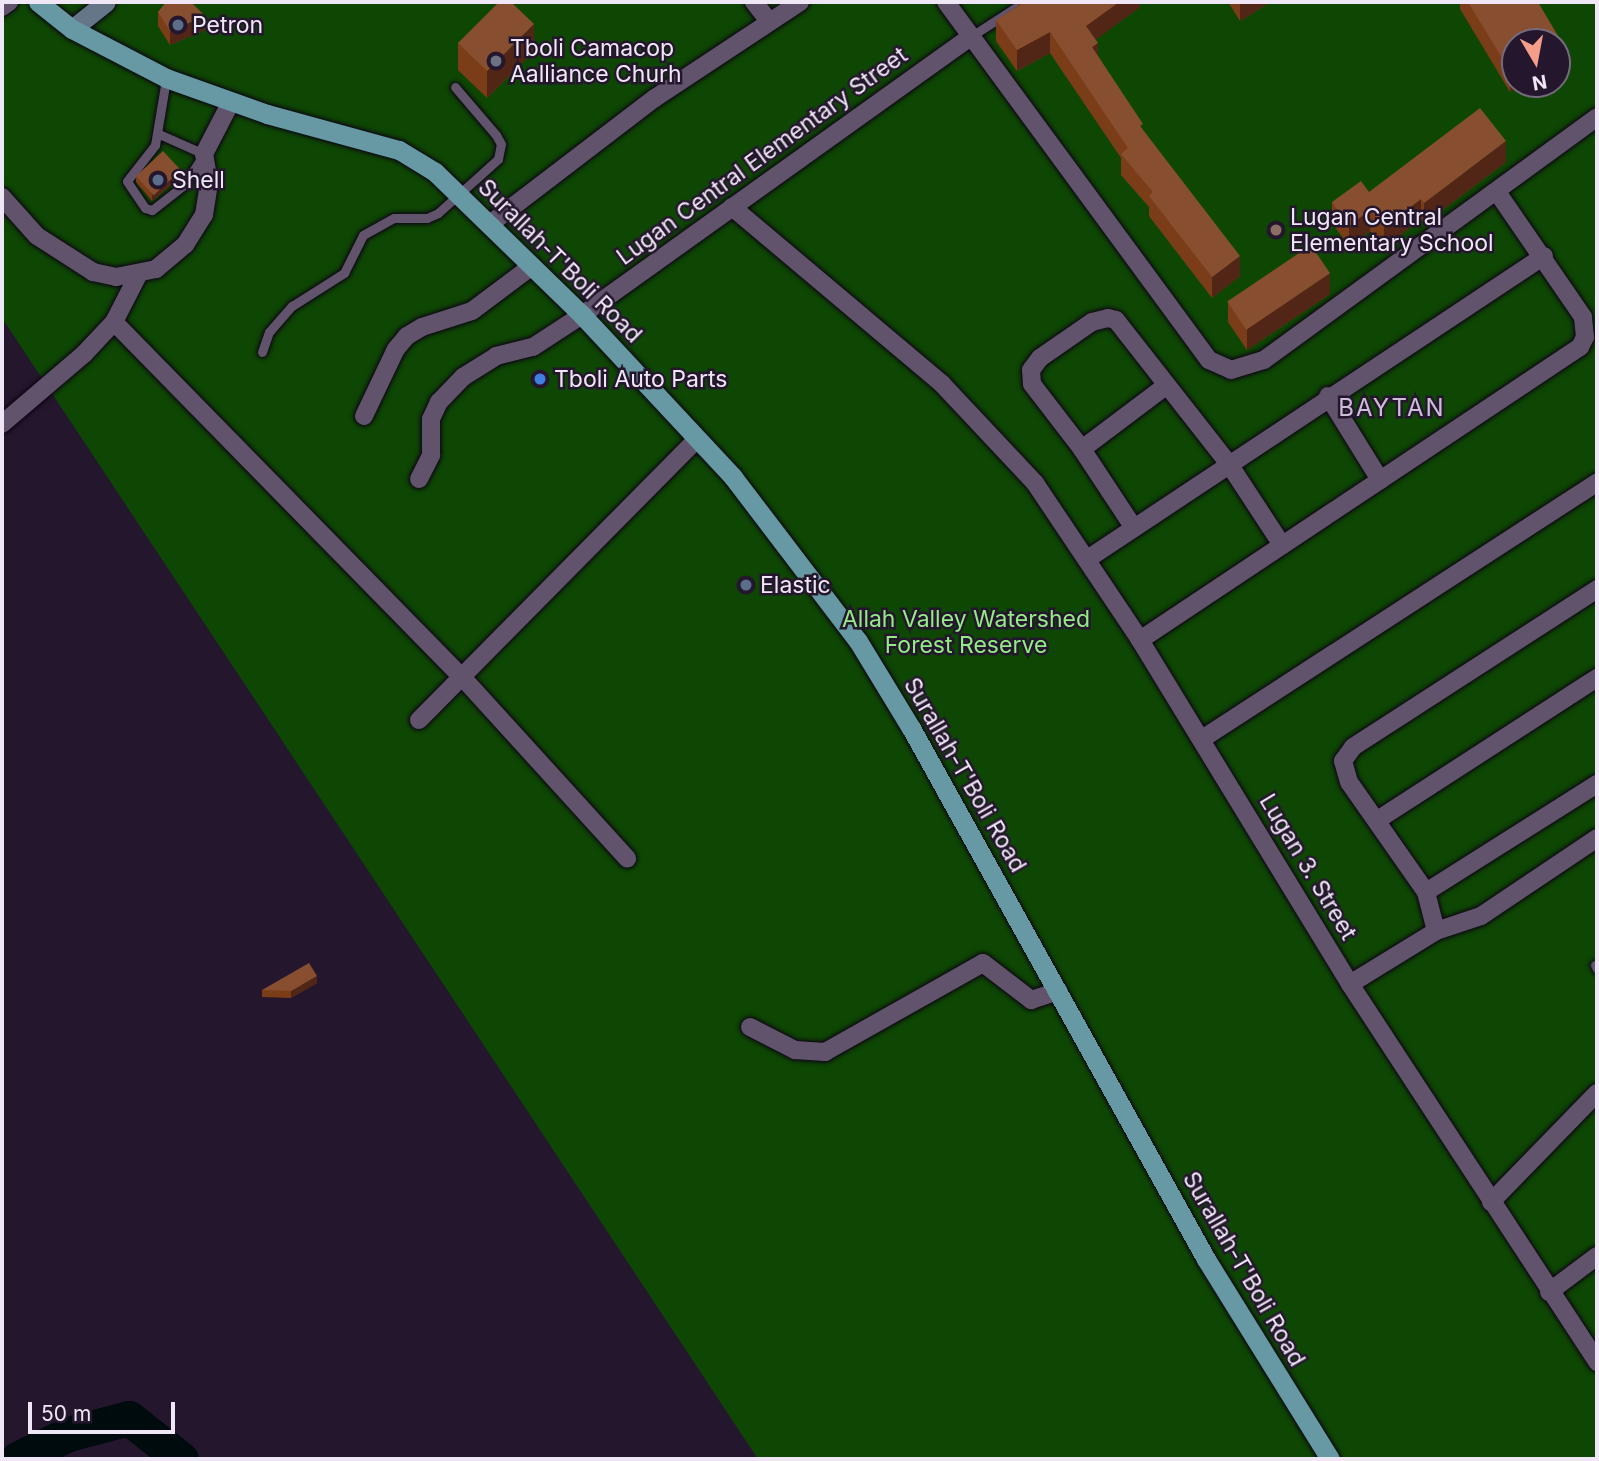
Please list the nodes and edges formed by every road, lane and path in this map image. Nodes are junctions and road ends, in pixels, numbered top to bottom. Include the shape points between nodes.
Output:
1 (9, 2) edge
2 (38, 2) edge
3 (106, 2) edge
4 (754, 2) edge
5 (800, 2) edge
6 (946, 2) edge
7 (1024, 2) edge
8 (2, 7) edge
9 (768, 20) junction
10 (72, 29) junction
11 (970, 37) junction
12 (166, 78) junction
13 (455, 87) dead end
14 (231, 102) junction
15 (1597, 117) edge
16 (159, 134) junction
17 (204, 155) junction
18 (1497, 192) junction
19 (459, 195) junction
20 (2, 197) edge
21 (732, 207) junction
22 (490, 224) junction
23 (1544, 256) junction
24 (532, 266) junction
25 (138, 275) junction
26 (582, 315) junction
27 (114, 322) junction
28 (262, 352) dead end
29 (1167, 385) junction
30 (1328, 396) junction
31 (364, 416) dead end
32 (2, 424) edge
33 (697, 439) junction
34 (1082, 449) junction
35 (1228, 464) junction
36 (419, 479) dead end
37 (1380, 480) junction
38 (1597, 482) edge
39 (1135, 527) junction
40 (1282, 545) junction
41 (1089, 558) junction
42 (1597, 589) edge
43 (1140, 640) junction
44 (463, 678) junction
45 (1597, 678) edge
46 (419, 720) dead end
47 (1202, 739) junction
48 (1597, 784) edge
49 (1379, 819) junction
50 (1597, 838) edge
51 (626, 858) dead end
52 (1426, 892) junction
53 (1436, 931) junction
54 (1350, 984) junction
55 (1059, 991) junction
56 (750, 1027) dead end
57 (1597, 1093) edge
58 (1491, 1202) junction
59 (1597, 1256) edge
60 (1549, 1292) junction
61 (1597, 1362) edge
62 (1330, 1459) edge

1 - 8 street
2 - 10 main road, Surallah-T'Boli Road
3 - 10 main road
4 - 9 street
5 - 9 street
6 - 11 street
7 - 11 lane
9 - 22 street via 655,98
10 - 12 main road, Surallah-T'Boli Road
11 - 18 street via 1218,368 1246,369 1264,360
11 - 21 street, Lugan Central Elementary Street
12 - 14 main road, Surallah-T'Boli Road
12 - 16 lane
13 - 19 lane via 496,135 501,152
14 - 17 street
14 - 19 main road, Surallah-T'Boli Road via 398,150 435,172
15 - 18 street
16 - 17 lane
16 - 17 lane via 151,152 127,178 130,190 145,208 160,207 184,185
17 - 25 street via 208,196 196,230 170,259
18 - 23 street
19 - 22 main road, Surallah-T'Boli Road
19 - 28 lane via 427,218 394,218 363,234 344,273 292,306 268,332
20 - 25 street via 29,228 93,272
21 - 26 street, Lugan Central Elementary Street
21 - 41 street, Lugan 3. Street via 965,406 1016,458
22 - 24 main road, Surallah-T'Boli Road
23 - 30 street
23 - 37 street via 1583,317 1586,337 1580,346
24 - 26 main road, Surallah-T'Boli Road
24 - 31 street via 472,311 407,336 396,349
25 - 27 street
26 - 33 main road, Surallah-T'Boli Road
26 - 36 street, Lugan Central Elementary Street via 533,347 496,356 463,377 439,402 431,419 431,455
27 - 32 street
27 - 44 street
29 - 34 street
29 - 34 street via 1116,320 1108,318 1091,322 1040,358 1031,370 1032,384
29 - 35 street
30 - 35 street
30 - 37 street
33 - 44 street
33 - 55 main road, Surallah-T'Boli Road via 795,556 858,641
34 - 39 street
35 - 39 street
35 - 40 street
37 - 40 street
38 - 47 street
39 - 41 street
40 - 43 street
41 - 43 street, Lugan 3. Street
42 - 49 street via 1346,755 1344,774
43 - 47 street, Lugan 3. Street
44 - 46 street
44 - 51 street
45 - 49 street
47 - 54 street, Lugan 3. Street
48 - 52 street
49 - 52 street
50 - 53 street via 1481,916
52 - 53 street
53 - 54 street
54 - 58 street, Lugan 3. Street
55 - 56 street via 1031,1000 983,963 825,1052 795,1050
55 - 62 main road, Surallah-T'Boli Road via 1244,1325
57 - 58 street
58 - 60 street, Lugan 3. Street
59 - 60 street
60 - 61 street, Lugan 3. Street

